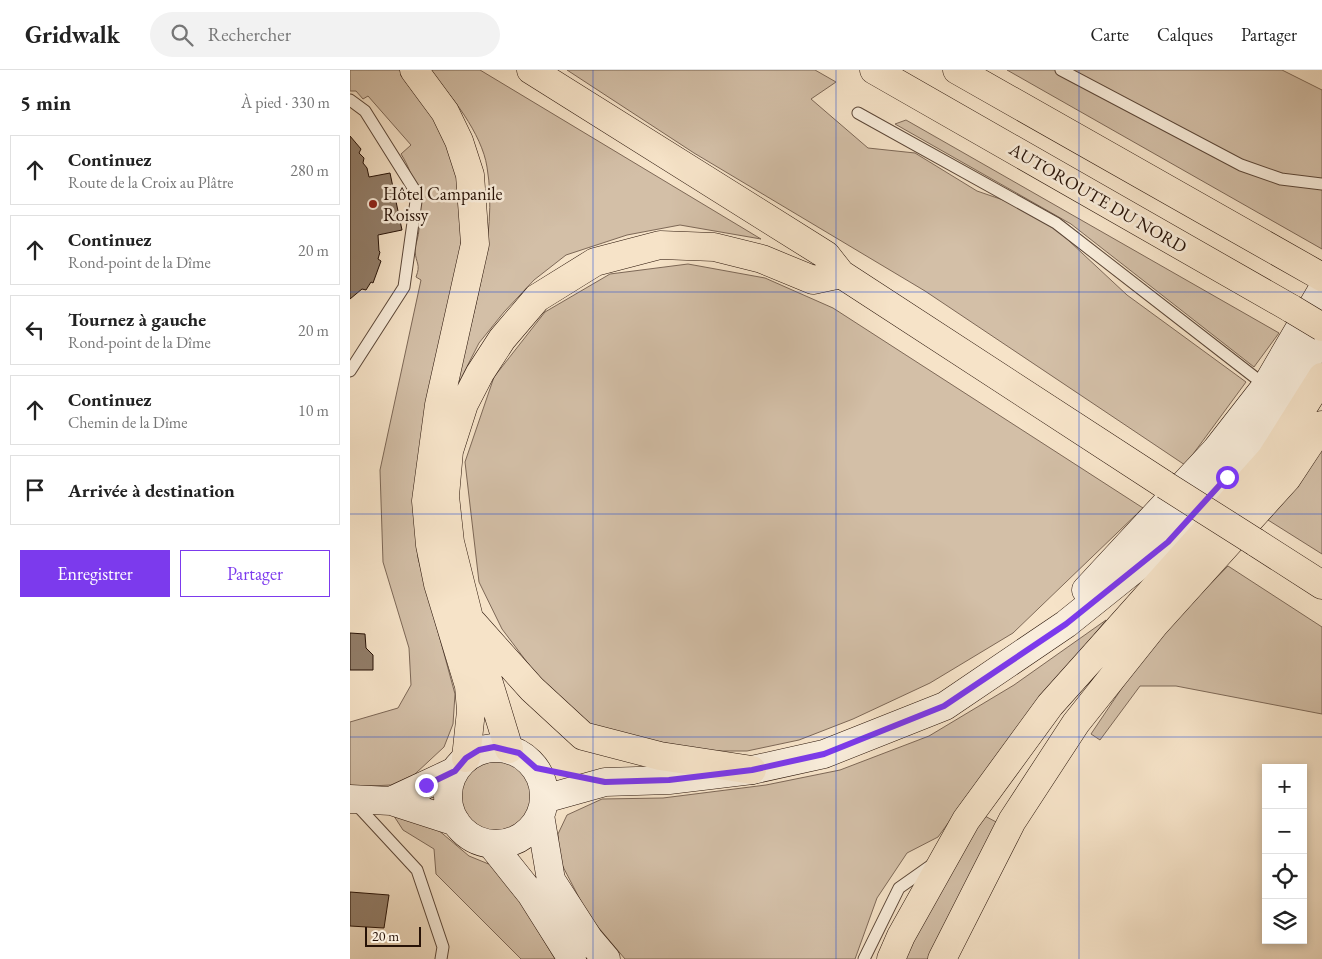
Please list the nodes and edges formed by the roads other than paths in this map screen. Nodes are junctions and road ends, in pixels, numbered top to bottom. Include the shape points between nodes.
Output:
1 (414, 70) edge
2 (531, 70) edge
3 (874, 70) edge
4 (957, 70) edge
5 (1061, 70) edge
6 (350, 100) edge
7 (858, 113) dead end
8 (1322, 184) edge
9 (841, 274) junction
10 (1319, 280) edge
11 (1322, 327) edge
12 (1322, 336) edge
13 (350, 371) edge
14 (1322, 377) edge
15 (1266, 386) junction
16 (1322, 425) edge
17 (1322, 585) edge
18 (469, 618) junction
19 (944, 706) junction
20 (509, 749) junction
21 (461, 764) junction
22 (536, 768) junction
23 (752, 770) junction
24 (605, 782) junction
25 (350, 799) edge
26 (391, 801) junction
27 (542, 807) junction
28 (456, 822) junction
29 (491, 844) junction
30 (947, 854) junction
31 (441, 959) edge
32 (572, 959) edge
33 (606, 959) edge
34 (864, 959) edge
35 (890, 959) edge
36 (942, 959) edge

1 - 21 main road via 445,112 459,141 470,175 475,244 439,405 426,501 438,584 469,686 470,711
2 - 9 main road via 826,255
3 - 11 main road, AUTOROUTE DU NORD, bridge
4 - 10 main road
5 - 8 lane via 1241,165 1281,179
6 - 13 lane via 365,111 417,194 404,287
7 - 15 lane via 1056,223
9 - 17 main road, bridge
9 - 18 main road via 813,280 762,259 714,247 660,245 595,262 537,298 502,339 480,373 464,404 448,451 445,496 450,542
10 - 15 main road
12 - 19 main road via 1275,412 1227,477 1168,542 1066,624
14 - 30 main road via 1271,458 1050,705 966,820
15 - 19 main road via 1216,450 1082,594
16 - 36 main road via 1287,478 1155,624 1076,723 1012,820
18 - 20 main road
18 - 23 main road via 532,689 583,736 660,756
19 - 23 main road via 824,754
20 - 21 main road via 487,749
20 - 22 main road
21 - 26 main road
21 - 28 main road via 450,784 448,797
22 - 24 main road
22 - 27 main road via 543,783
23 - 24 main road via 669,780
24 - 27 main road
25 - 26 main road
25 - 31 lane via 417,870 443,948
26 - 28 main road
27 - 29 main road via 532,828 520,838
27 - 33 main road via 551,880 589,939
28 - 29 main road via 479,841
29 - 32 main road via 531,894
30 - 34 lane via 899,888
30 - 35 main road

